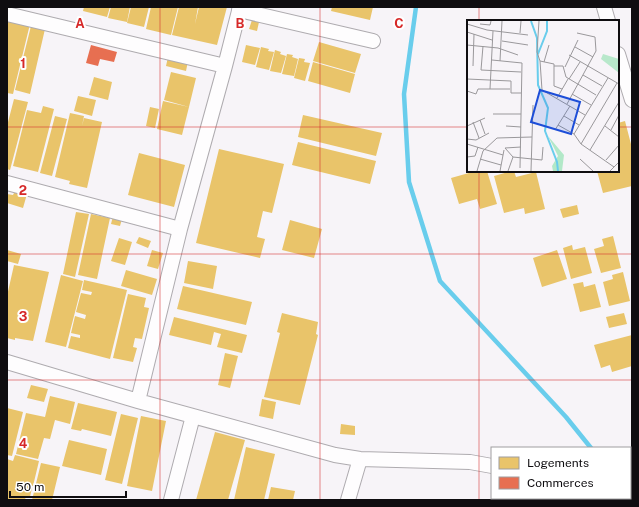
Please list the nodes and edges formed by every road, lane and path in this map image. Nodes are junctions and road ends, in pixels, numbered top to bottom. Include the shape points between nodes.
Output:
1 (604, 7) edge
2 (239, 9) edge
3 (7, 14) edge
4 (608, 20) edge
5 (373, 41) dead end
6 (619, 57) edge
7 (225, 66) junction
8 (632, 100) edge
9 (7, 182) edge
10 (180, 229) junction
11 (7, 362) edge
12 (138, 401) junction
13 (193, 416) junction
14 (360, 459) junction
15 (491, 466) edge
16 (171, 500) edge
17 (348, 500) edge

1 - 4 street
2 - 5 street
2 - 7 street
3 - 7 street
6 - 8 street
7 - 10 street
9 - 10 street
10 - 12 street
11 - 12 street
12 - 13 street
13 - 14 street via 335,455
13 - 16 street
14 - 15 street via 470,462
14 - 17 street

